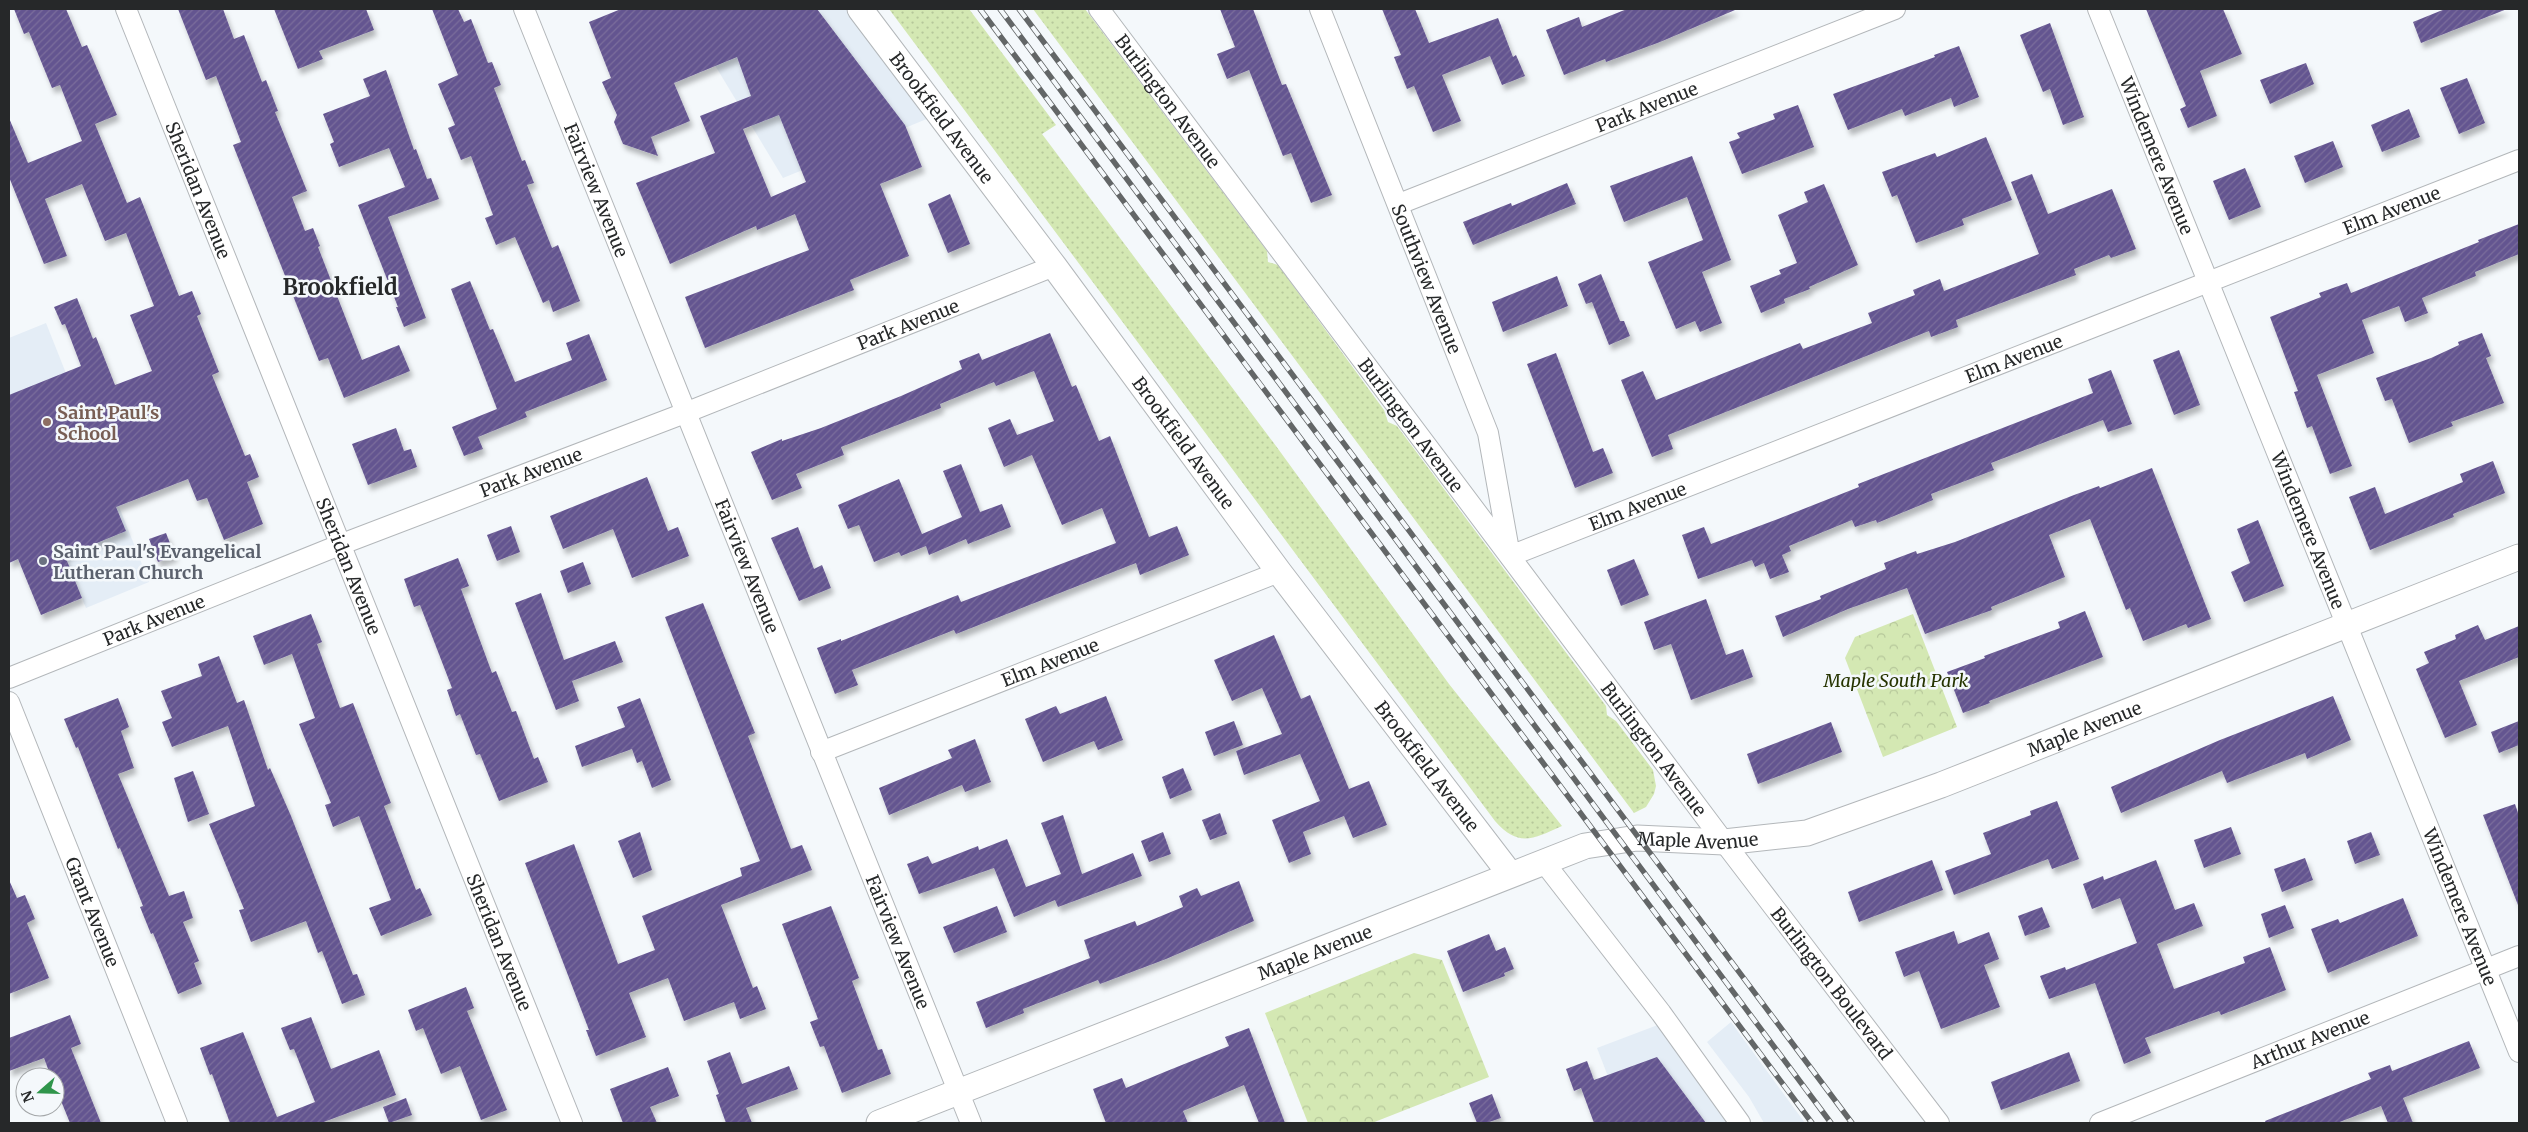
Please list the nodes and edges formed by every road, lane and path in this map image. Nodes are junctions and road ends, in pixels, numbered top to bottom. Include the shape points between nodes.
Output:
1 (126, 9) edge
2 (524, 9) edge
3 (860, 9) edge
4 (1099, 9) edge
5 (1320, 9) edge
6 (1895, 9) edge
7 (2098, 9) edge
8 (2519, 160) edge
9 (1399, 204) junction
10 (1054, 266) junction
11 (2209, 283) junction
12 (685, 413) junction
13 (342, 544) junction
14 (1510, 556) junction
15 (2519, 557) edge
16 (1279, 572) junction
17 (2348, 626) junction
18 (9, 678) edge
19 (9, 702) edge
20 (821, 752) junction
21 (1724, 842) junction
22 (1543, 861) junction
23 (1510, 874) junction
24 (2519, 956) edge
25 (2486, 969) junction
26 (2519, 1052) edge
27 (958, 1092) junction
28 (177, 1123) edge
29 (572, 1123) edge
30 (879, 1123) edge
31 (971, 1123) edge
32 (1740, 1123) edge
33 (1939, 1123) edge
34 (2100, 1123) edge

1 - 13 street, Sheridan Avenue
2 - 12 street, Fairview Avenue
3 - 10 street, Brookfield Avenue
4 - 14 street, Burlington Avenue
5 - 9 street, Southview Avenue
6 - 9 street, Park Avenue
7 - 11 street, Windemere Avenue
8 - 11 street, Elm Avenue
9 - 14 street, Southview Avenue via 1488,433
10 - 12 street, Park Avenue
10 - 16 street, Brookfield Avenue
11 - 14 street, Elm Avenue
11 - 17 street, Windemere Avenue
12 - 13 street, Park Avenue
12 - 20 street, Fairview Avenue
13 - 18 street, Park Avenue
13 - 29 street, Sheridan Avenue
14 - 21 street, Burlington Avenue
15 - 17 street, Maple Avenue
16 - 20 street, Elm Avenue
16 - 23 street, Brookfield Avenue
17 - 21 street, Maple Avenue via 1892,804 1807,833
17 - 25 street, Windemere Avenue
19 - 28 street, Grant Avenue
20 - 27 street, Fairview Avenue
21 - 22 street, Maple Avenue via 1638,838 1585,846
21 - 33 street, Burlington Boulevard
22 - 23 street, Maple Avenue
22 - 32 street via 1661,1013
23 - 27 street, Maple Avenue
24 - 25 street, Arthur Avenue
25 - 26 street, Windemere Avenue
25 - 34 street, Arthur Avenue
27 - 30 street, Maple Avenue
27 - 31 street, Fairview Avenue

